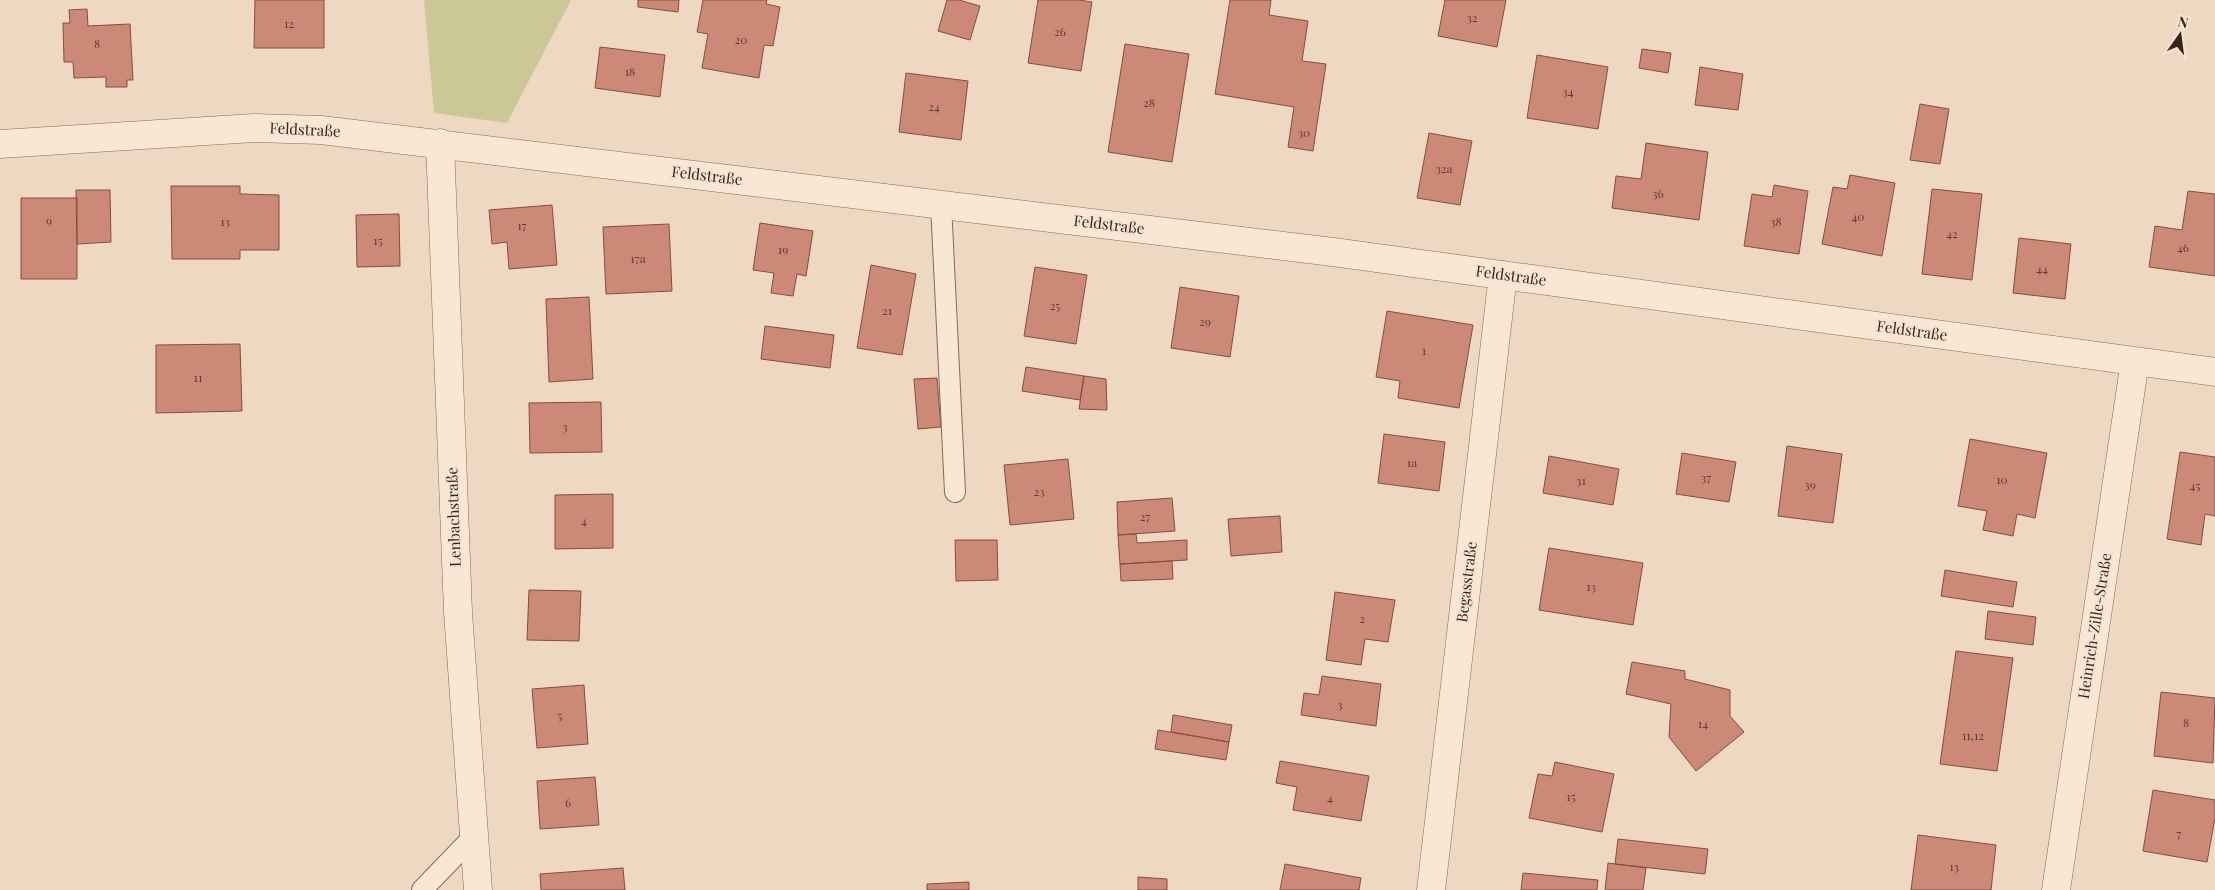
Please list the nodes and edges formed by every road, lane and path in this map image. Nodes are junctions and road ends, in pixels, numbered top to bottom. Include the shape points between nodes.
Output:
1 (440, 143) junction
2 (0, 144) edge
3 (941, 204) junction
4 (1503, 275) junction
5 (2135, 361) junction
6 (2215, 372) edge
7 (955, 492) dead end
8 (474, 836) junction
9 (430, 886) edge
10 (478, 890) edge
11 (1430, 890) edge
12 (2056, 890) edge

1 - 2 street, Feldstraße via 322,130 254,128
1 - 3 street, Feldstraße
1 - 8 street, Lenbachstraße via 458,612
3 - 4 street, Feldstraße
3 - 7 lane
4 - 5 street, Feldstraße
4 - 11 street, Begasstraße
5 - 6 street, Feldstraße
5 - 12 street, Heinrich-Zille-Straße
8 - 9 lane
8 - 10 street, Lenbachstraße

